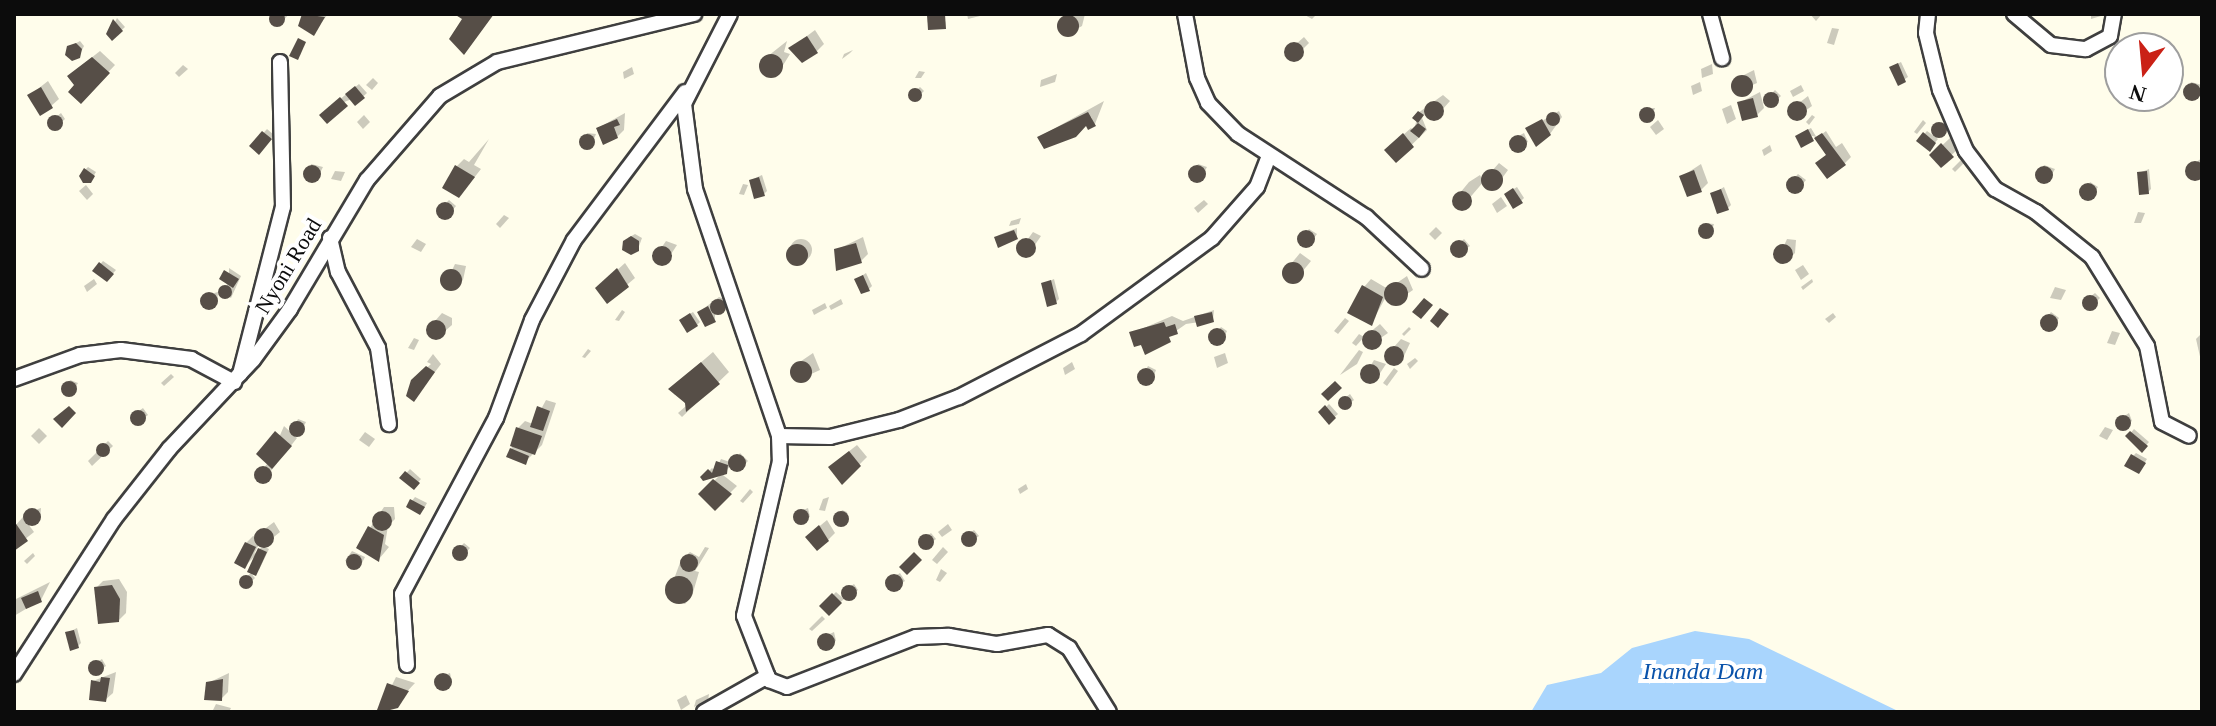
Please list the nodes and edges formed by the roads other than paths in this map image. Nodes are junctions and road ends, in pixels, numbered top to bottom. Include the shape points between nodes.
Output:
1 (694, 14) edge
2 (730, 14) edge
3 (1185, 14) edge
4 (1710, 14) edge
5 (1928, 14) edge
6 (2014, 14) edge
7 (2114, 14) edge
8 (1722, 58) dead end
9 (280, 62) dead end
10 (697, 74) junction
11 (1269, 156) junction
12 (330, 238) junction
13 (1422, 269) dead end
14 (237, 378) junction
15 (14, 379) edge
16 (389, 424) dead end
17 (779, 436) junction
18 (2189, 436) dead end
19 (407, 665) dead end
20 (14, 674) edge
21 (768, 676) junction
22 (704, 712) edge
23 (1109, 712) edge

1 - 12 street, Nyoni Road via 625,34 524,53 475,72 440,96 414,124 367,180
2 - 10 street
3 - 11 street via 1197,78 1208,103
4 - 8 street
5 - 18 street via 1926,33 1940,90 1966,151 1995,189 2036,212 2092,257 2147,346 2162,422
6 - 7 street via 2051,45 2086,49 2110,36
9 - 14 street via 283,207
10 - 17 street via 684,104 695,189
10 - 19 street via 574,240 532,320 496,418 402,594
11 - 13 street via 1366,217
11 - 17 street via 1257,187 1212,238 1081,334 959,397 899,420 830,437
12 - 14 street, Nyoni Road via 290,309
12 - 16 street via 338,272 378,348
14 - 15 street via 191,359 121,350 80,355
14 - 20 street, Nyoni Road via 169,449 114,519
17 - 21 street via 780,461 744,616
21 - 22 street
21 - 23 street via 777,687 787,687 916,637 997,644 1048,635 1069,648

